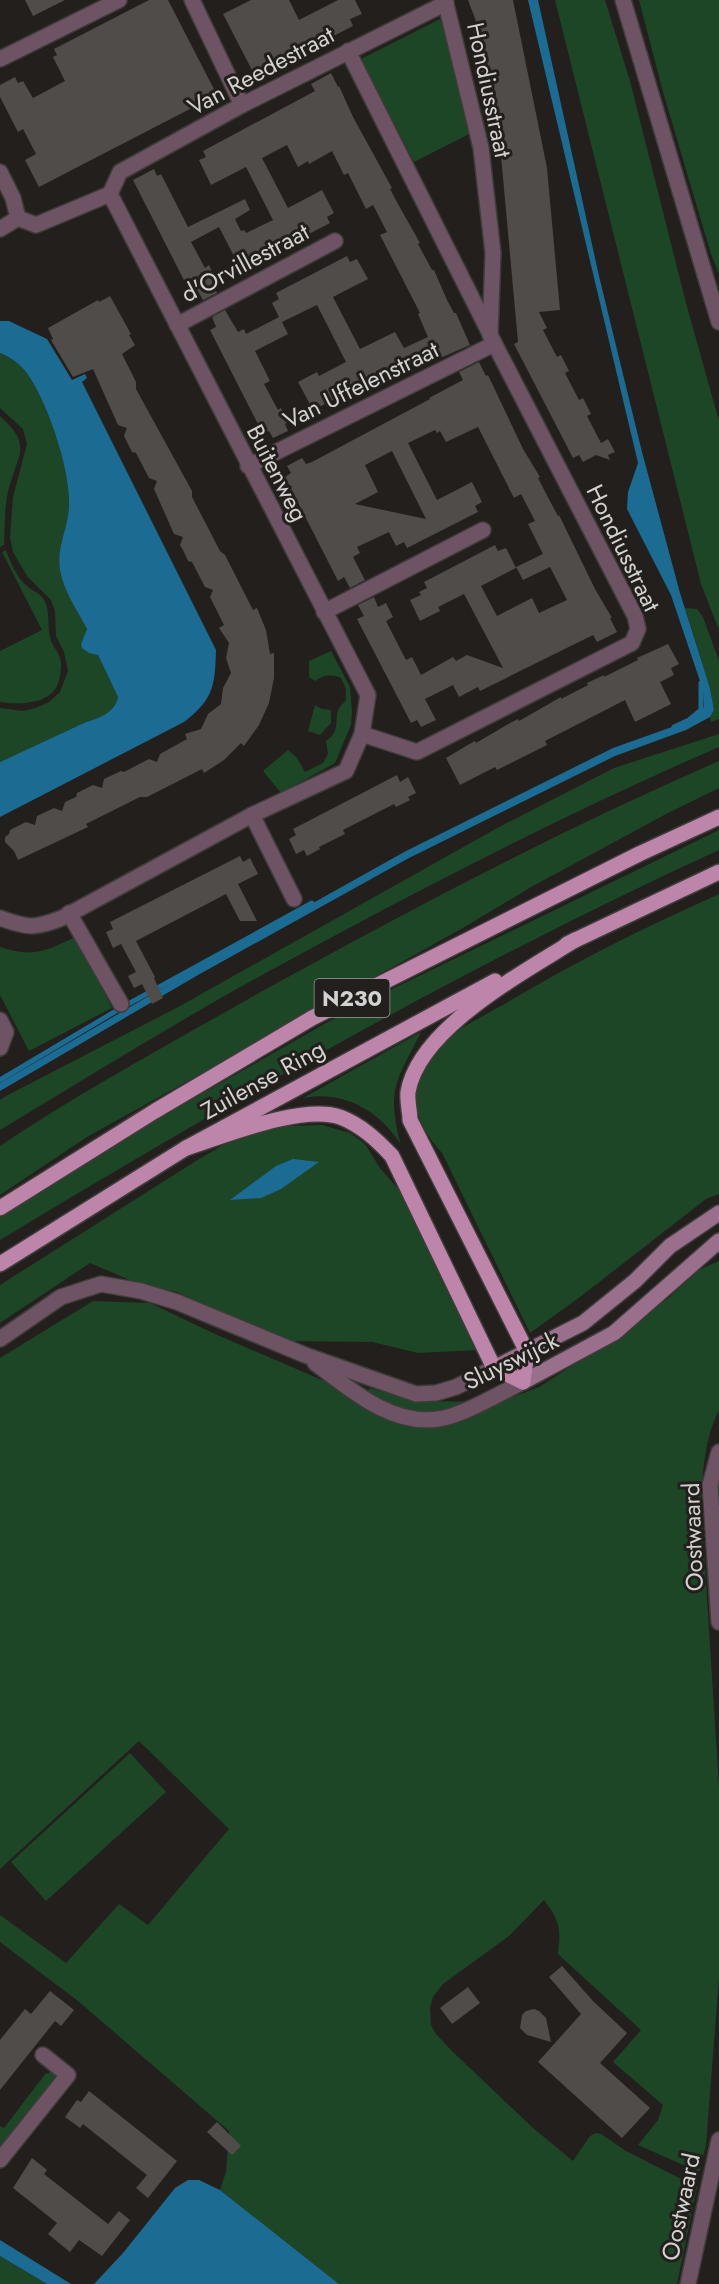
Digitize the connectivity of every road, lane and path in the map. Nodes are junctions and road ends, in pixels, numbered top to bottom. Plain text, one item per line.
1 (119, 0) edge
2 (192, 0) edge
3 (623, 0) edge
4 (446, 2) edge
5 (348, 51) junction
6 (0, 59) edge
7 (242, 105) junction
8 (0, 172) edge
9 (110, 194) junction
10 (18, 218) junction
11 (0, 229) edge
12 (335, 241) dead end
13 (719, 322) edge
14 (177, 325) junction
15 (492, 339) junction
16 (248, 466) junction
17 (483, 530) dead end
18 (324, 612) junction
19 (362, 734) junction
20 (252, 815) junction
21 (719, 817) edge
22 (719, 872) edge
23 (294, 899) dead end
24 (69, 913) junction
25 (0, 918) edge
26 (574, 940) junction
27 (121, 1004) dead end
28 (0, 1020) edge
29 (0, 1048) edge
30 (186, 1148) junction
31 (0, 1208) edge
32 (719, 1213) edge
33 (719, 1241) edge
34 (0, 1264) edge
35 (0, 1339) edge
36 (527, 1352) junction
37 (305, 1355) junction
38 (494, 1368) junction
39 (523, 1382) junction
40 (719, 1452) edge
41 (719, 1622) edge
42 (44, 2055) dead end
43 (719, 2140) edge
44 (0, 2160) edge
45 (688, 2284) edge

1 - 6 street
2 - 7 street
3 - 13 street
4 - 5 street, Van Reedestraat
4 - 15 street, Hondiusstraat
5 - 7 street, Van Reedestraat
5 - 15 street, Hondiusstraat
7 - 9 street, Van Reedestraat
8 - 10 street
9 - 10 street
9 - 14 street, Buitenweg
10 - 11 street
12 - 14 street, d'Orvillestraat
14 - 16 street, Buitenweg
15 - 16 street, Van Uffelenstraat
15 - 19 street, Hondiusstraat
16 - 18 street, Buitenweg
17 - 18 street
18 - 19 street, Buitenweg
19 - 20 street, Buitenweg
20 - 23 street
20 - 24 street, Buitenweg
21 - 31 main road, Zuilense Ring / N230
22 - 26 main road, Zuilense Ring / N230
24 - 25 street, Buitenweg
24 - 27 street
26 - 30 main road, Zuilense Ring / N230
26 - 36 main road, N230
28 - 29 street
30 - 34 main road, Zuilense Ring / N230
30 - 38 main road, N230
32 - 36 main road, Sluyswijck
33 - 39 main road, Sluyswijck
35 - 37 street, Sluyswijck
36 - 38 main road, Sluyswijck
36 - 39 main road
37 - 38 street, Sluyswijck
37 - 39 street, Sluyswijck
38 - 39 main road
40 - 41 street, Oostwaard
42 - 44 street
43 - 45 street, Oostwaard

